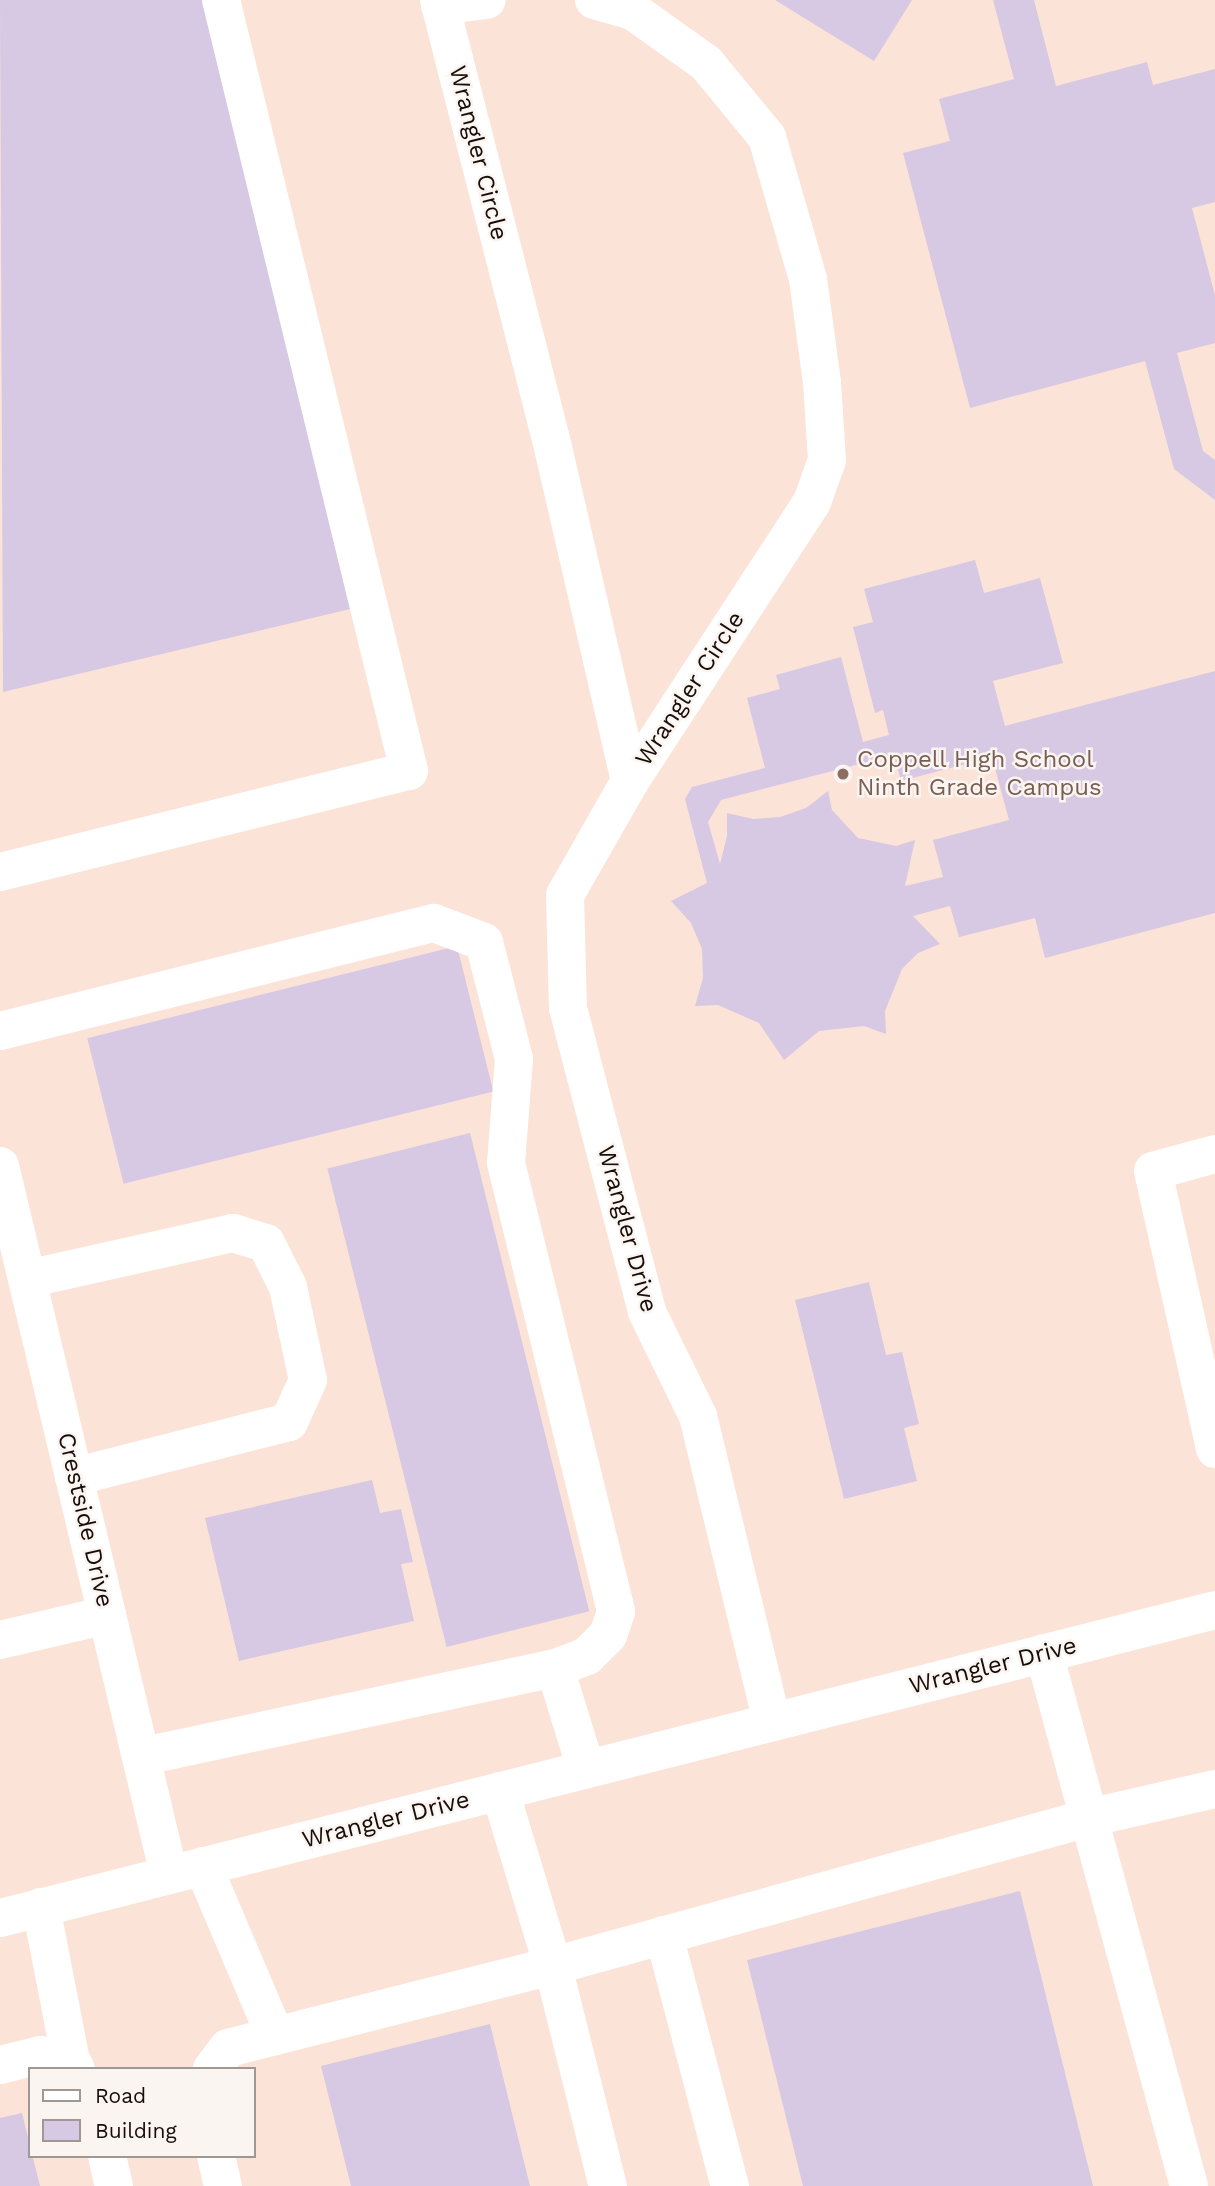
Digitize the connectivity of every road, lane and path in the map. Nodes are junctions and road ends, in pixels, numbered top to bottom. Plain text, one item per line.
1 (221, 0) edge
2 (487, 0) edge
3 (594, 0) edge
4 (439, 3) edge
5 (630, 781) junction
6 (0, 872) edge
7 (0, 1031) edge
8 (1215, 1154) edge
9 (0, 1166) edge
10 (27, 1279) junction
11 (1208, 1385) edge
12 (1215, 1450) edge
13 (74, 1478) junction
14 (1215, 1610) edge
15 (107, 1615) junction
16 (0, 1640) edge
17 (1044, 1653) junction
18 (555, 1668) junction
19 (772, 1722) junction
20 (141, 1757) junction
21 (586, 1769) junction
22 (1215, 1789) edge
23 (500, 1791) junction
24 (1088, 1818) junction
25 (186, 1870) junction
26 (41, 1907) junction
27 (0, 1917) edge
28 (664, 1935) junction
29 (553, 1966) junction
30 (275, 2036) junction
31 (0, 2065) edge
32 (73, 2065) edge
33 (214, 2067) edge
34 (107, 2158) edge
35 (216, 2158) edge
36 (114, 2186) edge
37 (223, 2186) edge
38 (608, 2186) edge
39 (730, 2186) edge
40 (1189, 2186) edge

1 - 6 street
2 - 4 street, Wrangler Circle
3 - 5 street, Wrangler Circle
4 - 5 street, Wrangler Circle
5 - 19 street, Wrangler Drive
7 - 18 street
8 - 11 street
9 - 10 street, Crestside Drive
10 - 13 street, Crestside Drive
10 - 13 street
11 - 12 street
13 - 15 street, Crestside Drive
14 - 17 street, Wrangler Drive
15 - 16 street
15 - 20 street, Crestside Drive
17 - 19 street, Wrangler Drive
17 - 24 street
18 - 20 street
18 - 21 street
19 - 21 street, Wrangler Drive
20 - 25 street, Crestside Drive
21 - 23 street, Wrangler Drive
22 - 24 street
23 - 25 street, Wrangler Drive
23 - 29 street
24 - 28 street
24 - 40 street
25 - 26 street, Wrangler Drive
25 - 30 street, Crestside Drive
26 - 27 street, Wrangler Drive
26 - 32 street
28 - 29 street
28 - 39 street
29 - 30 street
29 - 38 street
30 - 33 street
31 - 32 street
34 - 36 street
35 - 37 street

